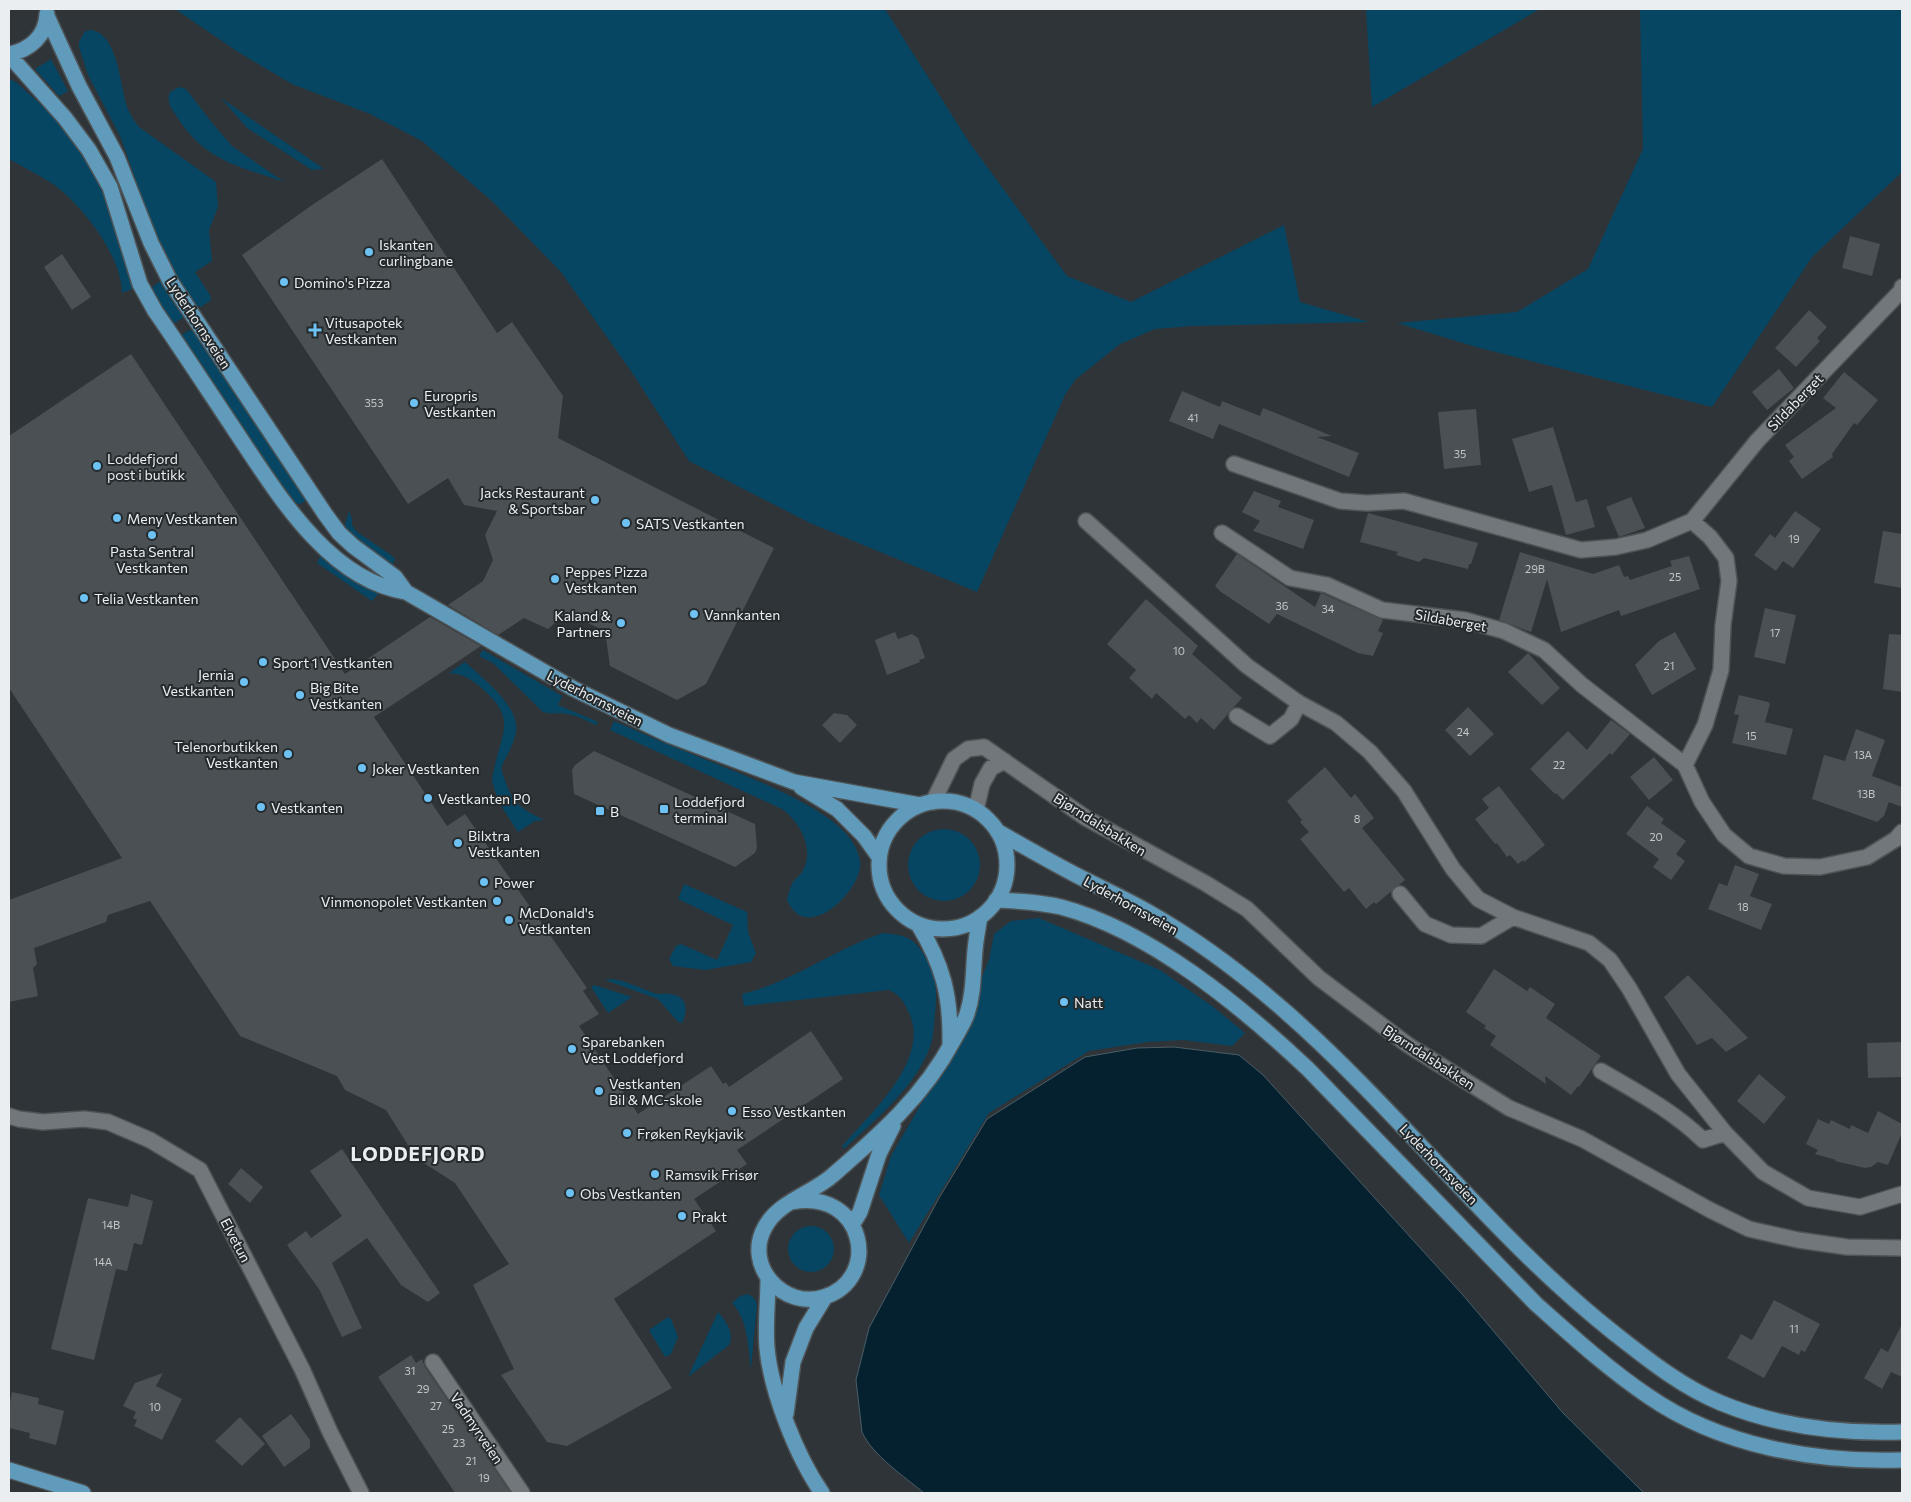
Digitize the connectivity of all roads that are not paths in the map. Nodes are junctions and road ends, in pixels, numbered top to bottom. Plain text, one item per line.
1 (48, 13) edge
2 (9, 54) edge
3 (1902, 287) edge
4 (1234, 464) dead end
5 (1086, 521) dead end
6 (1692, 521) junction
7 (1222, 533) dead end
8 (406, 592) junction
9 (1299, 703) junction
10 (1237, 716) dead end
11 (1005, 761) junction
12 (1685, 765) junction
13 (794, 782) junction
14 (927, 803) junction
15 (976, 810) junction
16 (997, 831) junction
17 (1902, 832) edge
18 (879, 857) junction
19 (1400, 894) dead end
20 (996, 900) junction
21 (980, 916) junction
22 (1513, 917) junction
23 (918, 924) junction
24 (950, 1048) junction
25 (1601, 1071) dead end
26 (9, 1116) edge
27 (896, 1120) junction
28 (1724, 1133) junction
29 (1902, 1194) edge
30 (792, 1202) junction
31 (852, 1225) junction
32 (1902, 1248) edge
33 (768, 1279) junction
34 (825, 1297) junction
35 (433, 1362) dead end
36 (785, 1418) junction
37 (1902, 1432) edge
38 (1902, 1460) edge
39 (9, 1470) edge
40 (83, 1493) edge
41 (361, 1493) edge
42 (522, 1493) edge
43 (822, 1493) edge

1 - 2 main road
1 - 8 main road, Lyderhornsveien
2 - 8 main road, Lyderhornsveien
3 - 6 street, Sildaberget
4 - 6 street, Sildaberget
5 - 9 street
6 - 12 street
7 - 12 street, Sildaberget
8 - 13 main road, Lyderhornsveien
9 - 10 street
9 - 22 street
11 - 14 street, Bjørndalsbakken
11 - 15 street
11 - 32 street, Bjørndalsbakken
12 - 17 street, Sildaberget
13 - 14 main road, Lyderhornsveien
13 - 18 main road, Lyderhornsveien
14 - 15 main road
14 - 18 main road
15 - 16 main road
16 - 20 main road
16 - 37 main road, Lyderhornsveien
18 - 23 main road
19 - 22 street
20 - 21 main road
20 - 38 main road, Lyderhornsveien
21 - 23 main road
21 - 24 main road
22 - 28 street
23 - 24 main road
24 - 27 main road
25 - 28 street
26 - 41 street, Elvetun
27 - 30 main road
27 - 31 main road
28 - 29 street
30 - 31 main road
30 - 33 main road
31 - 34 main road
33 - 34 main road
33 - 36 main road
34 - 36 main road
35 - 42 street, Vadmyrveien
36 - 43 main road
39 - 40 main road

